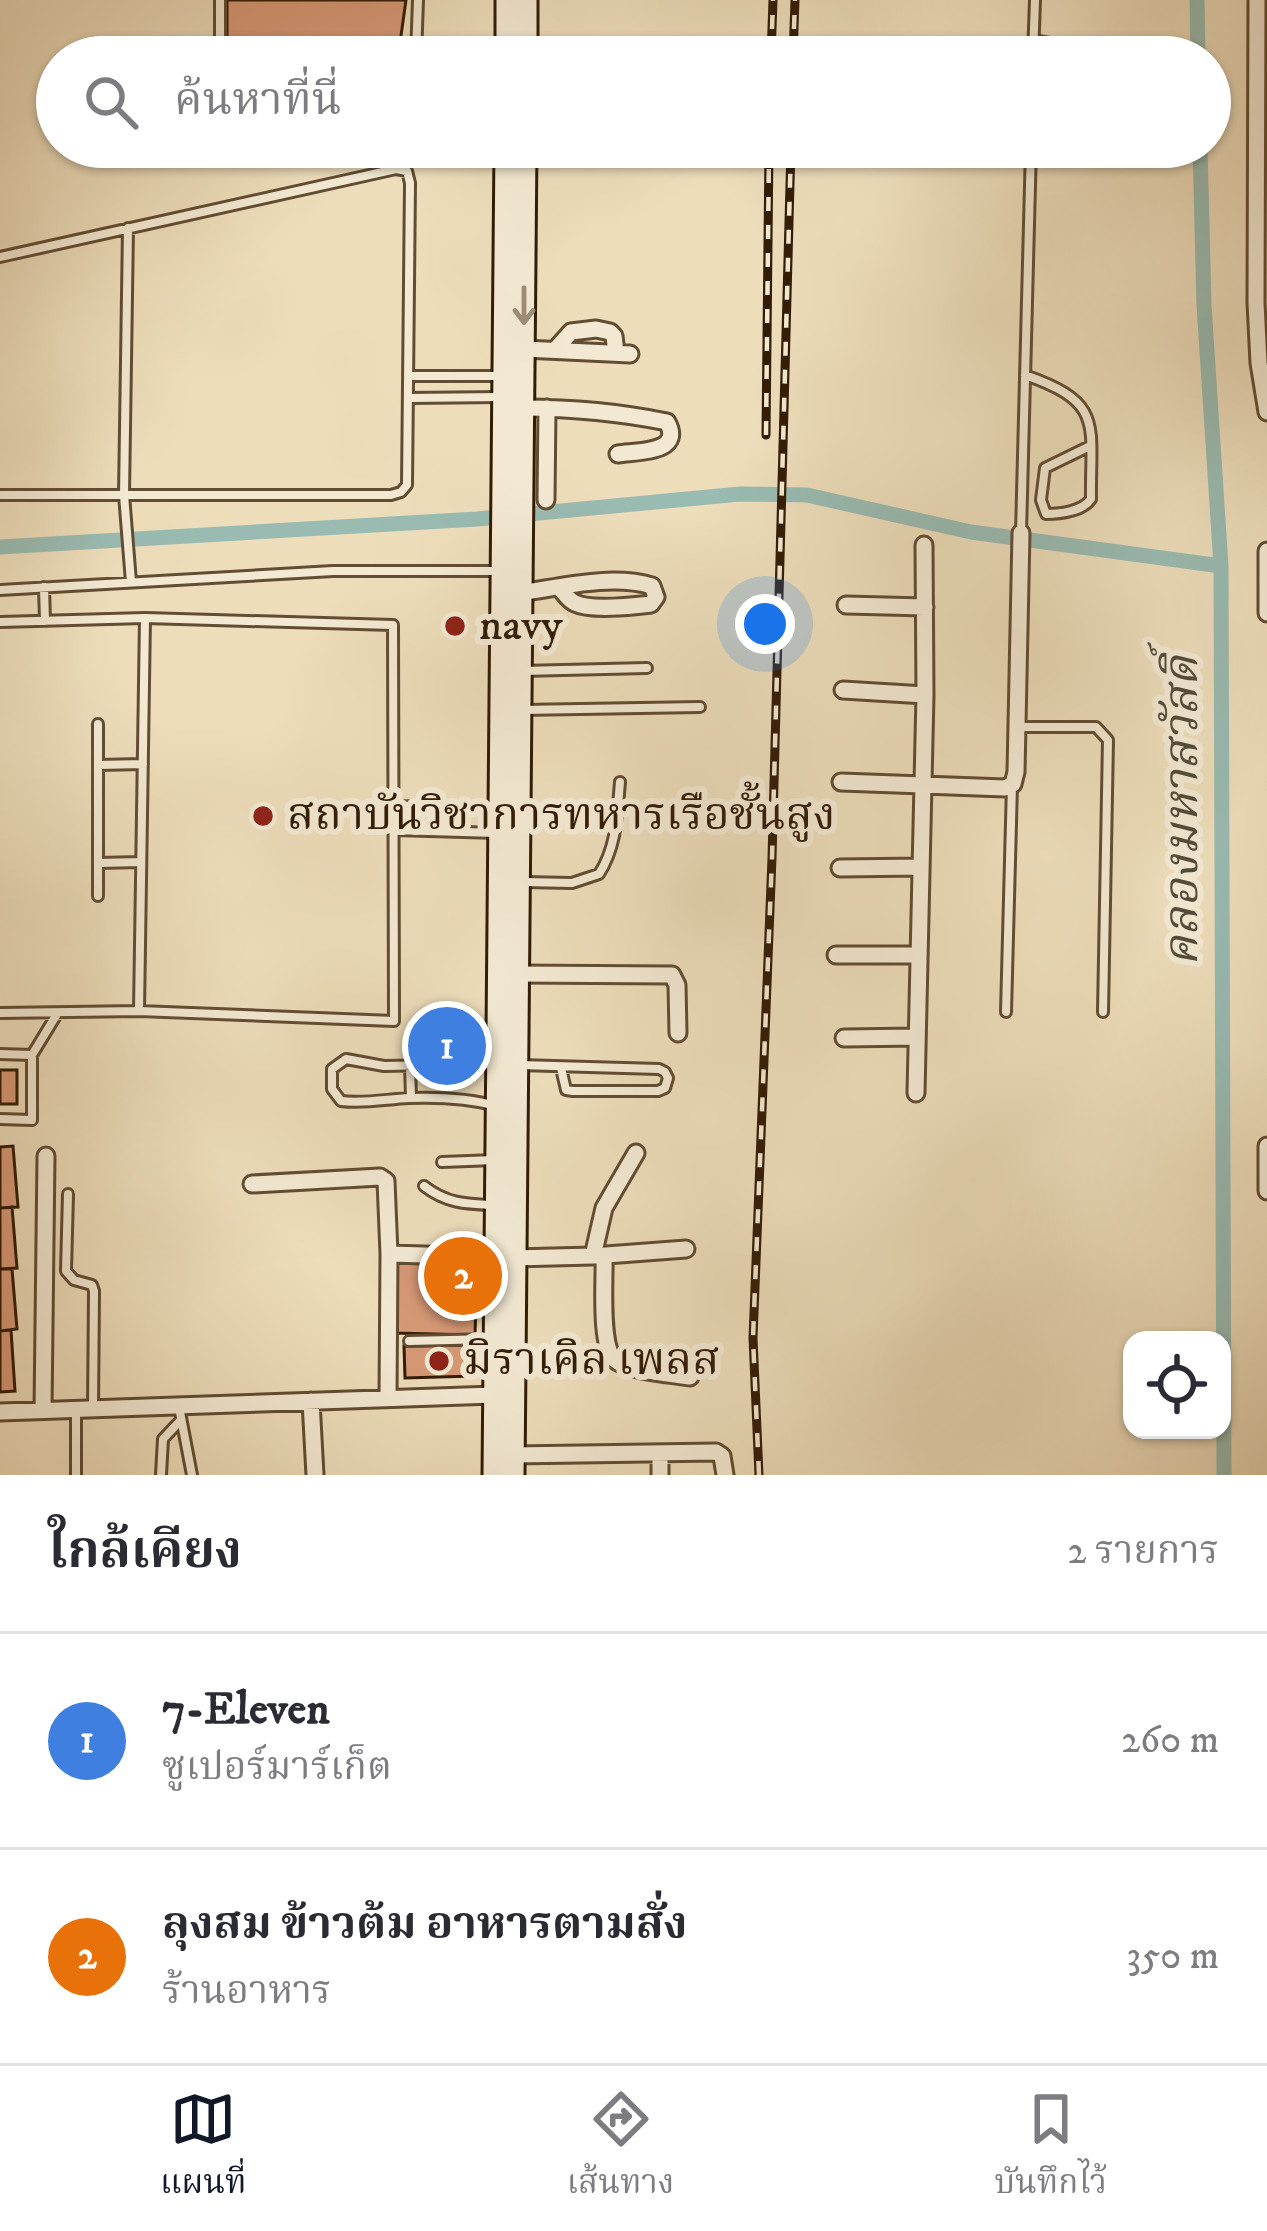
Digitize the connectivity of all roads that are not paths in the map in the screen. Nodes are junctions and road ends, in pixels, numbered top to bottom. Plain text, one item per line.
1 (220, 0) edge
2 (418, 0) edge
3 (507, 0) edge
4 (526, 0) edge
5 (1035, 0) edge
6 (1257, 0) edge
7 (220, 36) edge
8 (417, 36) edge
9 (515, 36) edge
10 (521, 36) edge
11 (1034, 36) edge
12 (507, 168) edge
13 (525, 168) edge
14 (1030, 168) edge
15 (128, 228) junction
16 (0, 256) edge
17 (524, 349) junction
18 (623, 354) dead end
19 (1024, 375) junction
20 (408, 376) junction
21 (521, 393) junction
22 (407, 398) junction
23 (1267, 412) edge
24 (1090, 446) junction
25 (618, 454) dead end
26 (0, 495) edge
27 (124, 500) junction
28 (546, 500) dead end
29 (1021, 533) joint
30 (510, 537) junction
31 (925, 544) dead end
32 (1267, 551) edge
33 (501, 571) junction
34 (130, 578) junction
35 (44, 587) junction
36 (560, 587) junction
37 (0, 590) edge
38 (520, 592) junction
39 (846, 605) dead end
40 (925, 607) junction
41 (1267, 613) edge
42 (145, 618) junction
43 (45, 621) junction
44 (0, 622) edge
45 (647, 668) dead end
46 (520, 671) junction
47 (843, 690) dead end
48 (925, 695) junction
49 (700, 707) dead end
50 (519, 710) junction
51 (98, 724) dead end
52 (1016, 727) junction
53 (143, 764) junction
54 (98, 765) junction
55 (620, 782) dead end
56 (841, 782) dead end
57 (923, 784) junction
58 (1012, 784) junction
59 (394, 806) junction
60 (500, 808) junction
61 (394, 830) junction
62 (500, 833) junction
63 (141, 862) junction
64 (98, 863) junction
65 (840, 868) dead end
66 (920, 868) junction
67 (517, 881) junction
68 (98, 896) dead end
69 (836, 955) dead end
70 (919, 955) junction
71 (516, 974) junction
72 (139, 1011) junction
73 (58, 1012) junction
74 (1006, 1012) dead end
75 (1102, 1012) dead end
76 (0, 1013) edge
77 (678, 1034) dead end
78 (917, 1037) junction
79 (844, 1038) dead end
80 (0, 1054) edge
81 (32, 1054) junction
82 (410, 1064) junction
83 (506, 1064) junction
84 (561, 1068) junction
85 (916, 1093) dead end
86 (411, 1098) junction
87 (498, 1106) junction
88 (0, 1120) edge
89 (1267, 1146) edge
90 (636, 1153) dead end
91 (46, 1156) dead end
92 (497, 1160) junction
93 (442, 1162) dead end
94 (252, 1184) dead end
95 (424, 1186) dead end
96 (1267, 1191) edge
97 (68, 1194) dead end
98 (496, 1204) junction
99 (686, 1250) dead end
100 (389, 1254) junction
101 (599, 1256) junction
102 (504, 1257) junction
103 (495, 1339) junction
104 (409, 1341) dead end
105 (690, 1377) dead end
106 (494, 1395) junction
107 (388, 1399) junction
108 (310, 1401) junction
109 (84, 1409) junction
110 (43, 1411) junction
111 (0, 1412) edge
112 (180, 1413) junction
113 (660, 1453) junction
114 (503, 1465) edge
115 (76, 1475) edge
116 (161, 1475) edge
117 (192, 1475) edge
118 (315, 1475) edge
119 (661, 1475) edge
120 (725, 1475) edge

1 - 7 lane
2 - 8 lane
3 - 9 main road
4 - 10 main road
5 - 11 lane
6 - 23 street
12 - 21 main road
13 -> 17 main road
14 - 19 lane
15 - 16 lane
15 - 20 lane
15 - 27 lane
17 - 18 street
17 - 21 main road
19 - 24 lane
19 - 29 lane
20 - 21 lane
20 - 22 lane
21 - 22 lane
21 - 25 street
21 - 28 street
21 - 30 main road
22 - 27 lane
24 - 24 lane
26 - 27 lane
27 - 34 lane
29 - 52 street
30 - 33 main road
30 - 38 main road
31 - 40 street
32 - 41 street
33 - 34 lane
33 - 60 main road
34 - 35 lane
35 - 37 lane
35 - 43 lane
36 - 36 street
36 - 38 street
38 - 46 main road
39 - 40 street
40 - 48 street
42 - 43 lane
42 - 53 lane
42 - 59 lane
43 - 44 lane
45 - 46 lane
46 - 50 main road
47 - 48 street
48 - 57 street
49 - 50 lane
50 - 67 main road
51 - 54 lane
52 - 58 street
52 - 75 lane
53 - 54 lane
53 - 63 lane
54 - 64 lane
55 - 67 lane
56 - 57 street
57 - 58 street
57 - 66 street
58 - 74 lane
59 - 60 lane
59 - 61 lane
60 - 62 main road
61 - 62 lane
61 - 72 lane
62 - 83 main road
63 - 64 lane
63 - 72 lane
64 - 68 lane
65 - 66 street
66 - 70 street
67 - 71 main road
69 - 70 street
70 - 78 street
71 - 77 street
71 - 83 main road
72 - 73 lane
73 - 76 lane
73 - 81 lane
78 - 79 street
78 - 85 street
80 - 81 lane
81 - 88 lane
82 - 83 lane
82 - 86 lane
82 - 86 lane
83 - 84 lane
83 - 87 main road
83 - 102 main road
84 - 84 lane
86 - 87 lane
87 - 92 main road
89 - 96 street
90 - 101 street
91 - 110 street
92 - 93 lane
92 - 98 main road
94 - 100 street
95 - 98 lane
97 - 109 lane
98 - 102 main road
99 - 101 street
100 - 102 street
100 - 107 street
101 - 102 street
101 - 105 street
102 - 103 main road
102 - 114 main road
103 - 104 lane
103 - 106 main road
106 - 107 street
106 - 114 main road
107 - 108 street
108 - 112 street
108 - 118 street
109 - 110 street
109 - 112 street
109 - 115 lane
110 - 111 street
112 - 116 lane
112 - 117 lane
113 - 114 street
113 - 119 street
113 - 120 street

